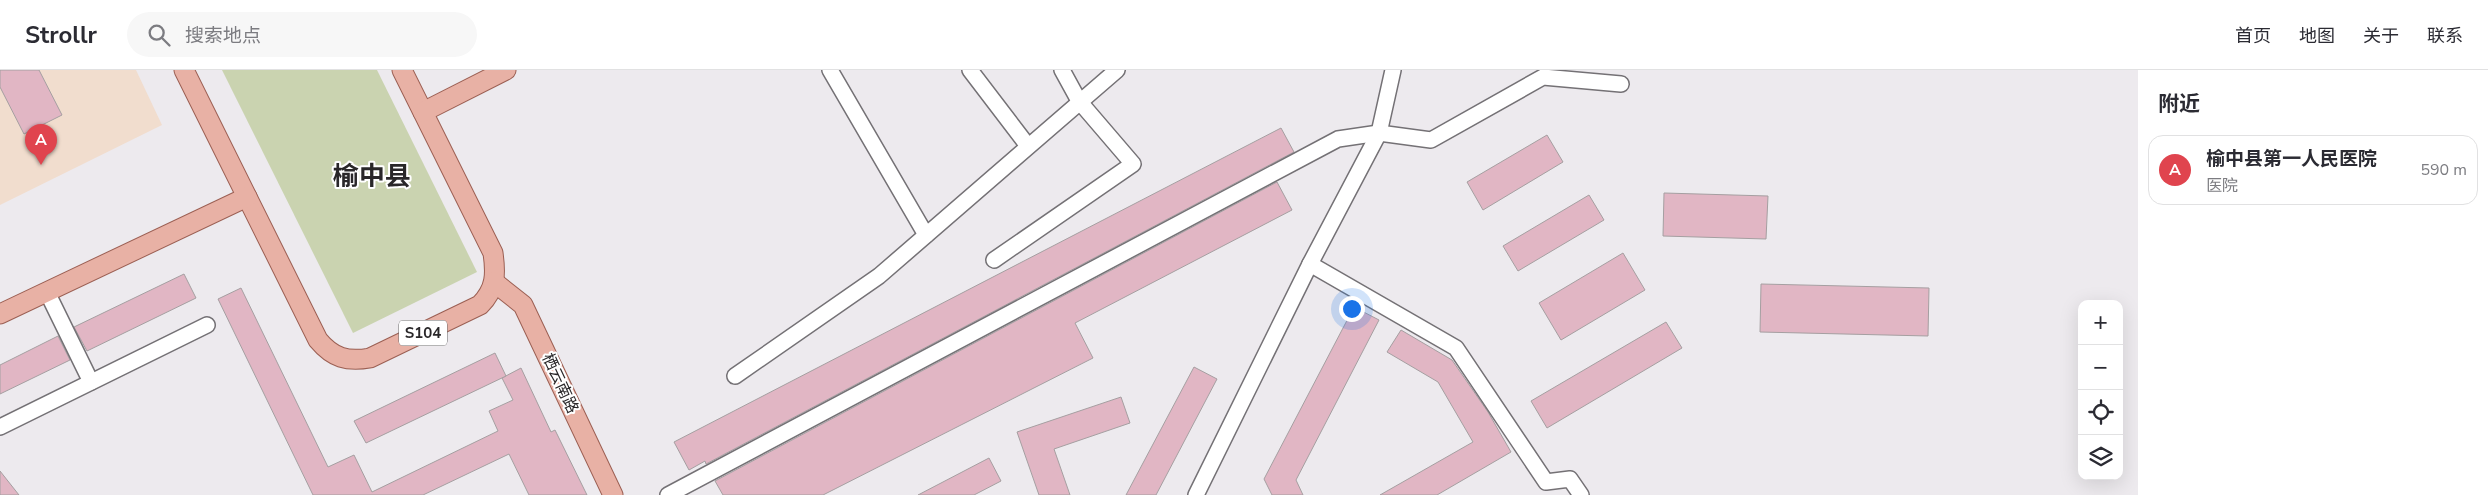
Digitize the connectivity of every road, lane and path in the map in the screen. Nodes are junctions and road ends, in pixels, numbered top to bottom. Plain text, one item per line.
1 (184, 70) edge
2 (402, 70) edge
3 (506, 70) edge
4 (830, 70) edge
5 (970, 70) edge
6 (1062, 70) edge
7 (1394, 70) edge
8 (1110, 73) edge
9 (1621, 84) dead end
10 (1079, 101) junction
11 (423, 112) junction
12 (1379, 133) junction
13 (1028, 146) junction
14 (247, 198) junction
15 (926, 235) junction
16 (994, 260) dead end
17 (1310, 264) junction
18 (494, 282) junction
19 (47, 292) junction
20 (0, 314) edge
21 (207, 325) dead end
22 (735, 376) dead end
23 (91, 382) junction
24 (0, 427) edge
25 (613, 495) edge
26 (668, 495) edge
27 (1196, 495) edge
28 (1581, 495) edge

1 - 14 main road, S104
2 - 11 main road
3 - 11 main road
4 - 15 street
5 - 13 street
6 - 10 street
7 - 12 street
8 - 10 street
9 - 12 street
10 - 13 street
10 - 16 street
11 - 18 main road
12 - 17 street
12 - 26 street
13 - 15 street
14 - 18 main road, S104
14 - 19 main road
15 - 22 street
17 - 27 street
17 - 28 street
18 - 25 main road, 栖云南路
19 - 20 main road
19 - 23 street
21 - 23 street
23 - 24 street

